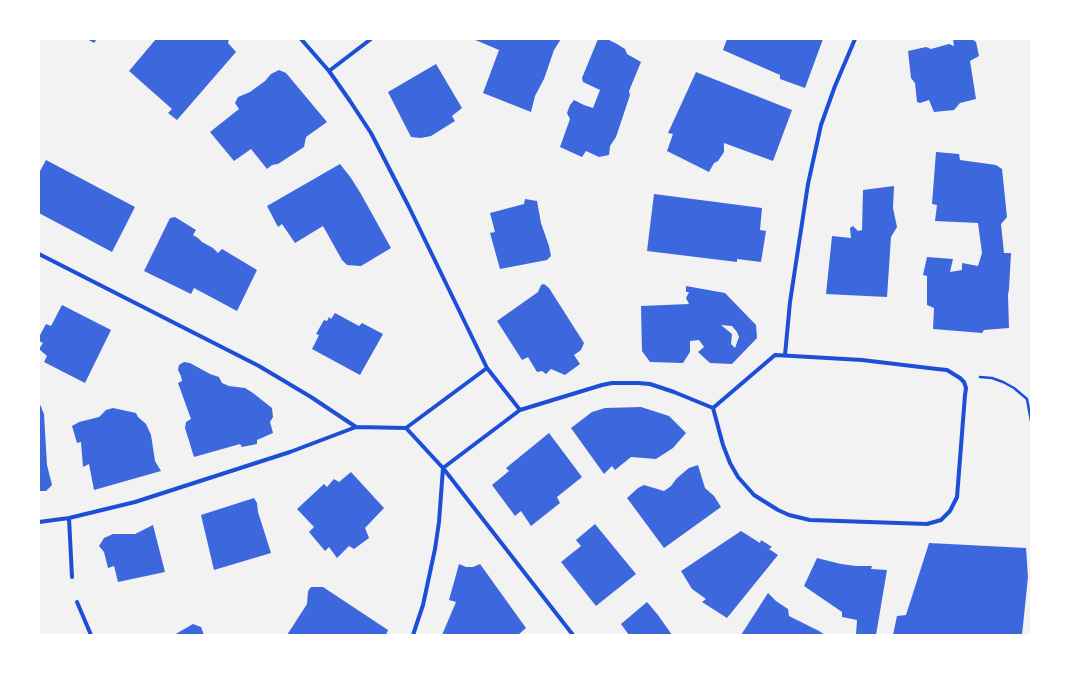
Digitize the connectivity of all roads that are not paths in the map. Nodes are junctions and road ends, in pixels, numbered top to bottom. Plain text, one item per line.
1 (301, 39) edge
2 (371, 39) edge
3 (854, 39) edge
4 (329, 71) junction
5 (39, 254) edge
6 (785, 355) junction
7 (487, 368) junction
8 (713, 408) junction
9 (520, 410) junction
10 (356, 427) junction
11 (406, 428) junction
12 (443, 468) junction
13 (69, 518) junction
14 (39, 522) edge
15 (72, 577) dead end
16 (77, 602) dead end
17 (91, 635) edge
18 (413, 635) edge
19 (573, 635) edge

1 - 4 street
2 - 4 street
3 - 6 street
4 - 7 street
5 - 10 street
6 - 8 street
6 - 8 street
7 - 9 street
7 - 11 street
8 - 9 street
9 - 12 street
10 - 11 street
10 - 13 street
11 - 12 street
12 - 18 street
12 - 19 street
13 - 14 street
13 - 15 street
16 - 17 street

